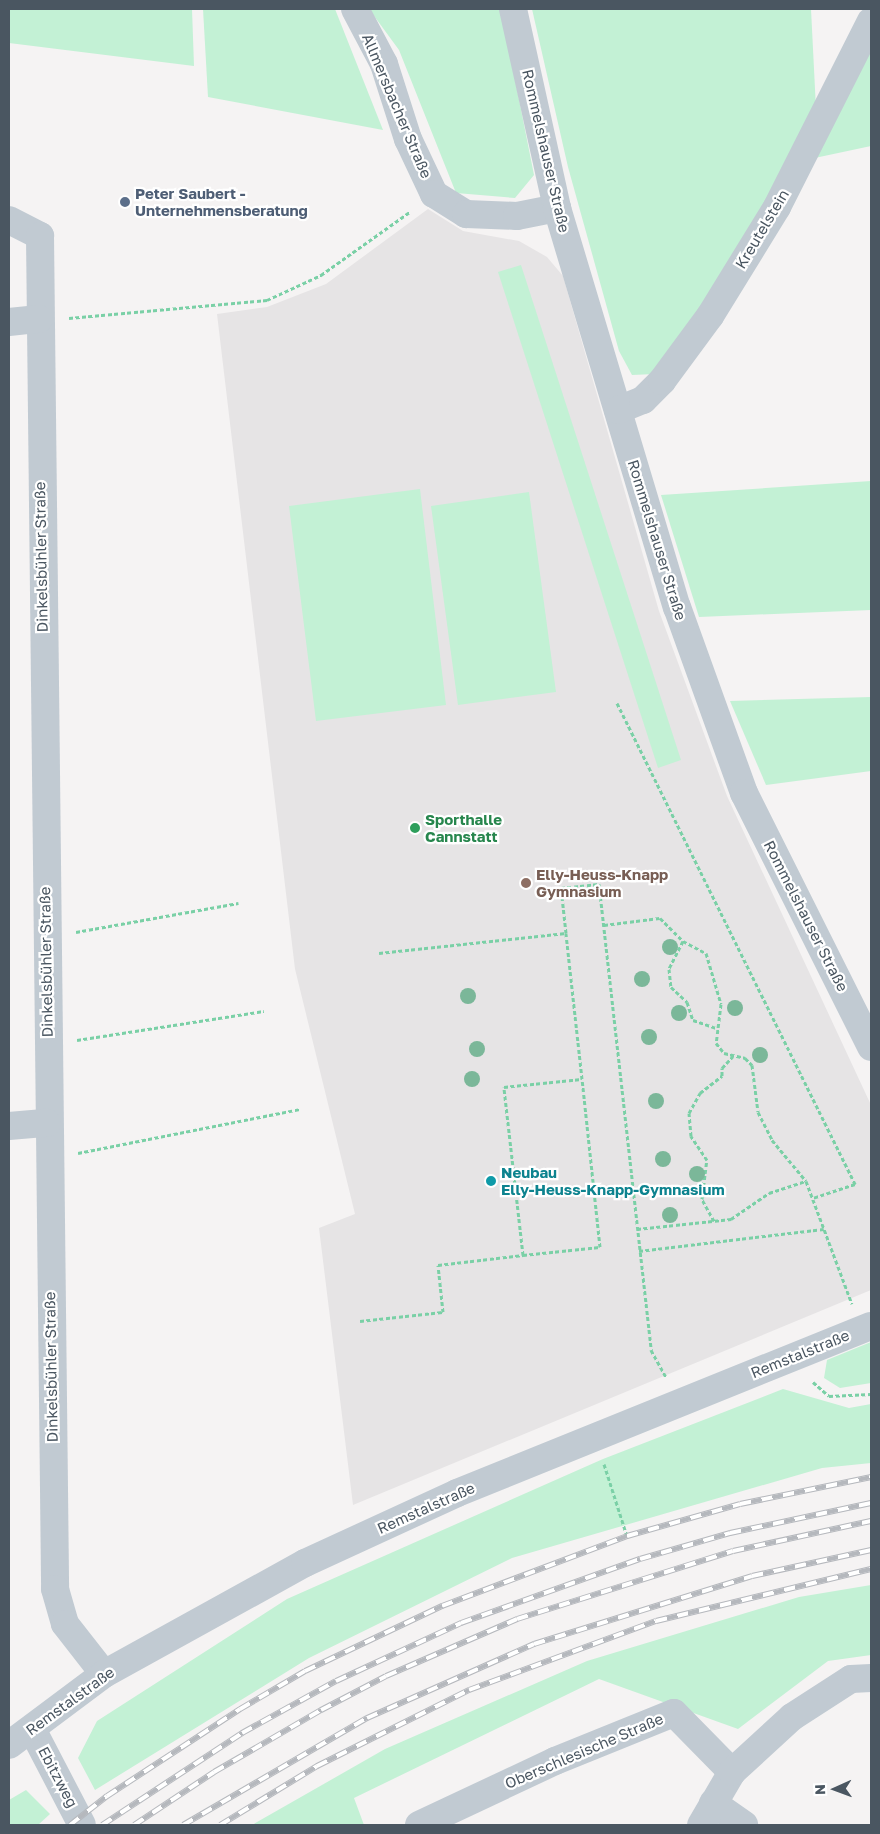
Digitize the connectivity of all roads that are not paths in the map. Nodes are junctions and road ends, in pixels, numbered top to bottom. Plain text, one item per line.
1 (355, 9) edge
2 (514, 9) edge
3 (871, 20) edge
4 (557, 208) junction
5 (9, 220) edge
6 (39, 319) junction
7 (9, 322) edge
8 (618, 410) junction
9 (871, 1047) edge
10 (48, 1123) junction
11 (9, 1126) edge
12 (867, 1328) edge
13 (104, 1674) junction
14 (861, 1678) edge
15 (32, 1729) junction
16 (9, 1745) edge
17 (732, 1772) junction
18 (77, 1814) edge
19 (707, 1814) edge
20 (418, 1825) edge
21 (744, 1825) edge

1 - 4 street, Allmersbacher Straße
2 - 4 street, Rommelshauser Straße
3 - 8 street, Kreutelstein
4 - 8 street, Rommelshauser Straße
5 - 6 street, Dinkelsbühler Straße
6 - 7 street
6 - 10 street, Dinkelsbühler Straße
8 - 9 street, Rommelshauser Straße
10 - 11 street
10 - 13 street, Dinkelsbühler Straße
12 - 13 street, Remstalstraße
13 - 15 street, Remstalstraße
14 - 17 street
15 - 16 street, Remstalstraße
15 - 18 street, Ebitzweg
17 - 19 street
17 - 20 street, Oberschlesische Straße
19 - 21 street

